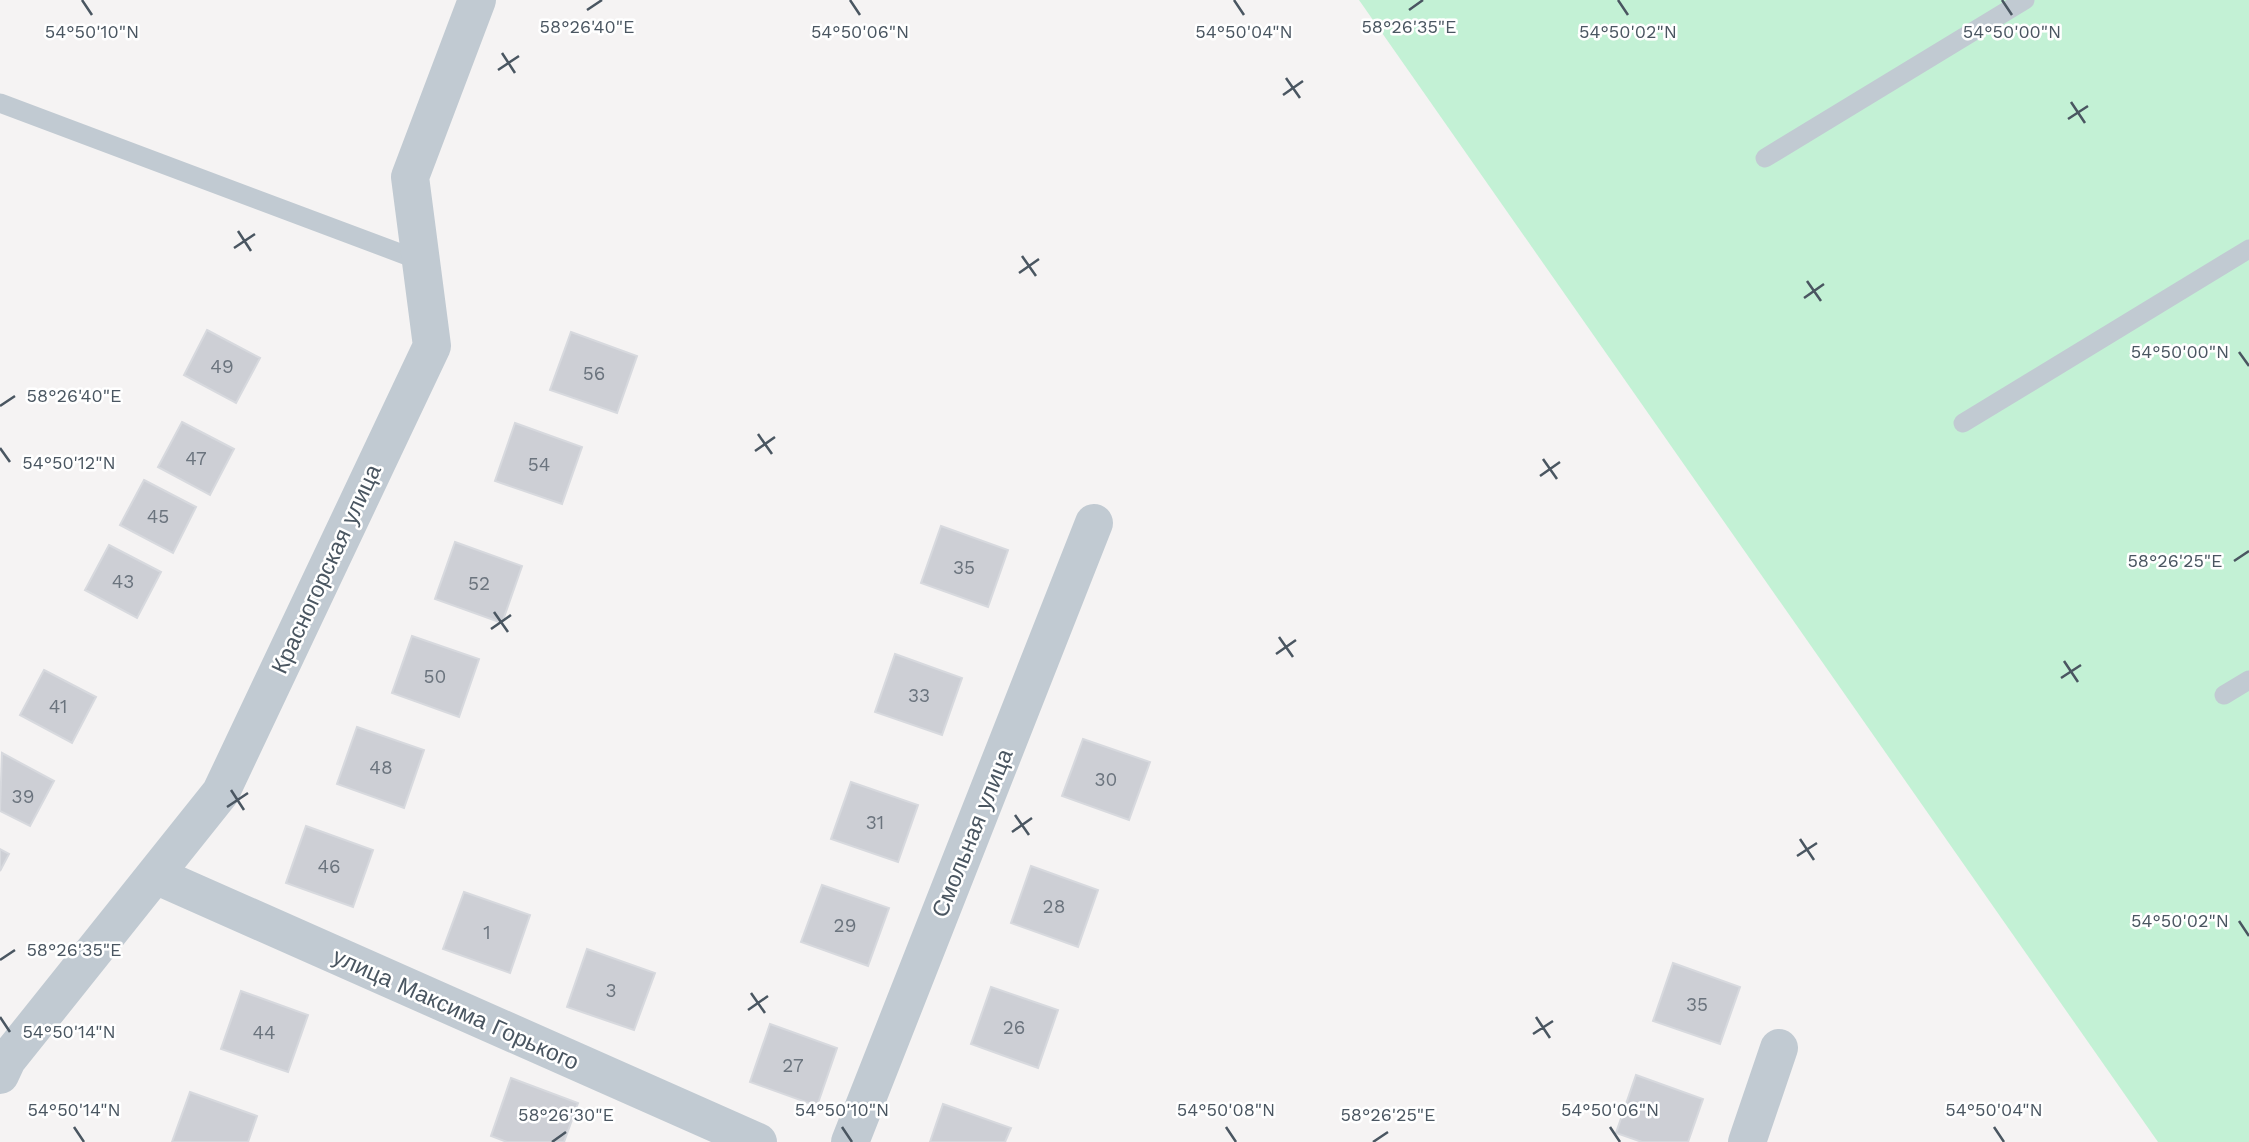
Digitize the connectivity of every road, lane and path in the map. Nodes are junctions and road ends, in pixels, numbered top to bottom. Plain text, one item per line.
1 (477, 0) edge
2 (2025, 0) edge
3 (0, 103) edge
4 (1765, 158) dead end
5 (2249, 249) edge
6 (421, 261) junction
7 (1963, 424) dead end
8 (1094, 523) dead end
9 (2249, 680) edge
10 (2224, 695) dead end
11 (155, 875) junction
12 (1779, 1048) dead end
13 (2, 1064) edge
14 (758, 1142) edge
15 (850, 1142) edge
16 (1747, 1142) edge

1 - 6 street, Красногорская улица
2 - 4 lane
3 - 6 lane
5 - 7 lane
6 - 11 street, Красногорская улица
8 - 15 street, Смольная улица
9 - 10 lane
11 - 13 street, Красногорская улица
11 - 14 street, улица Максима Горького
12 - 16 street

